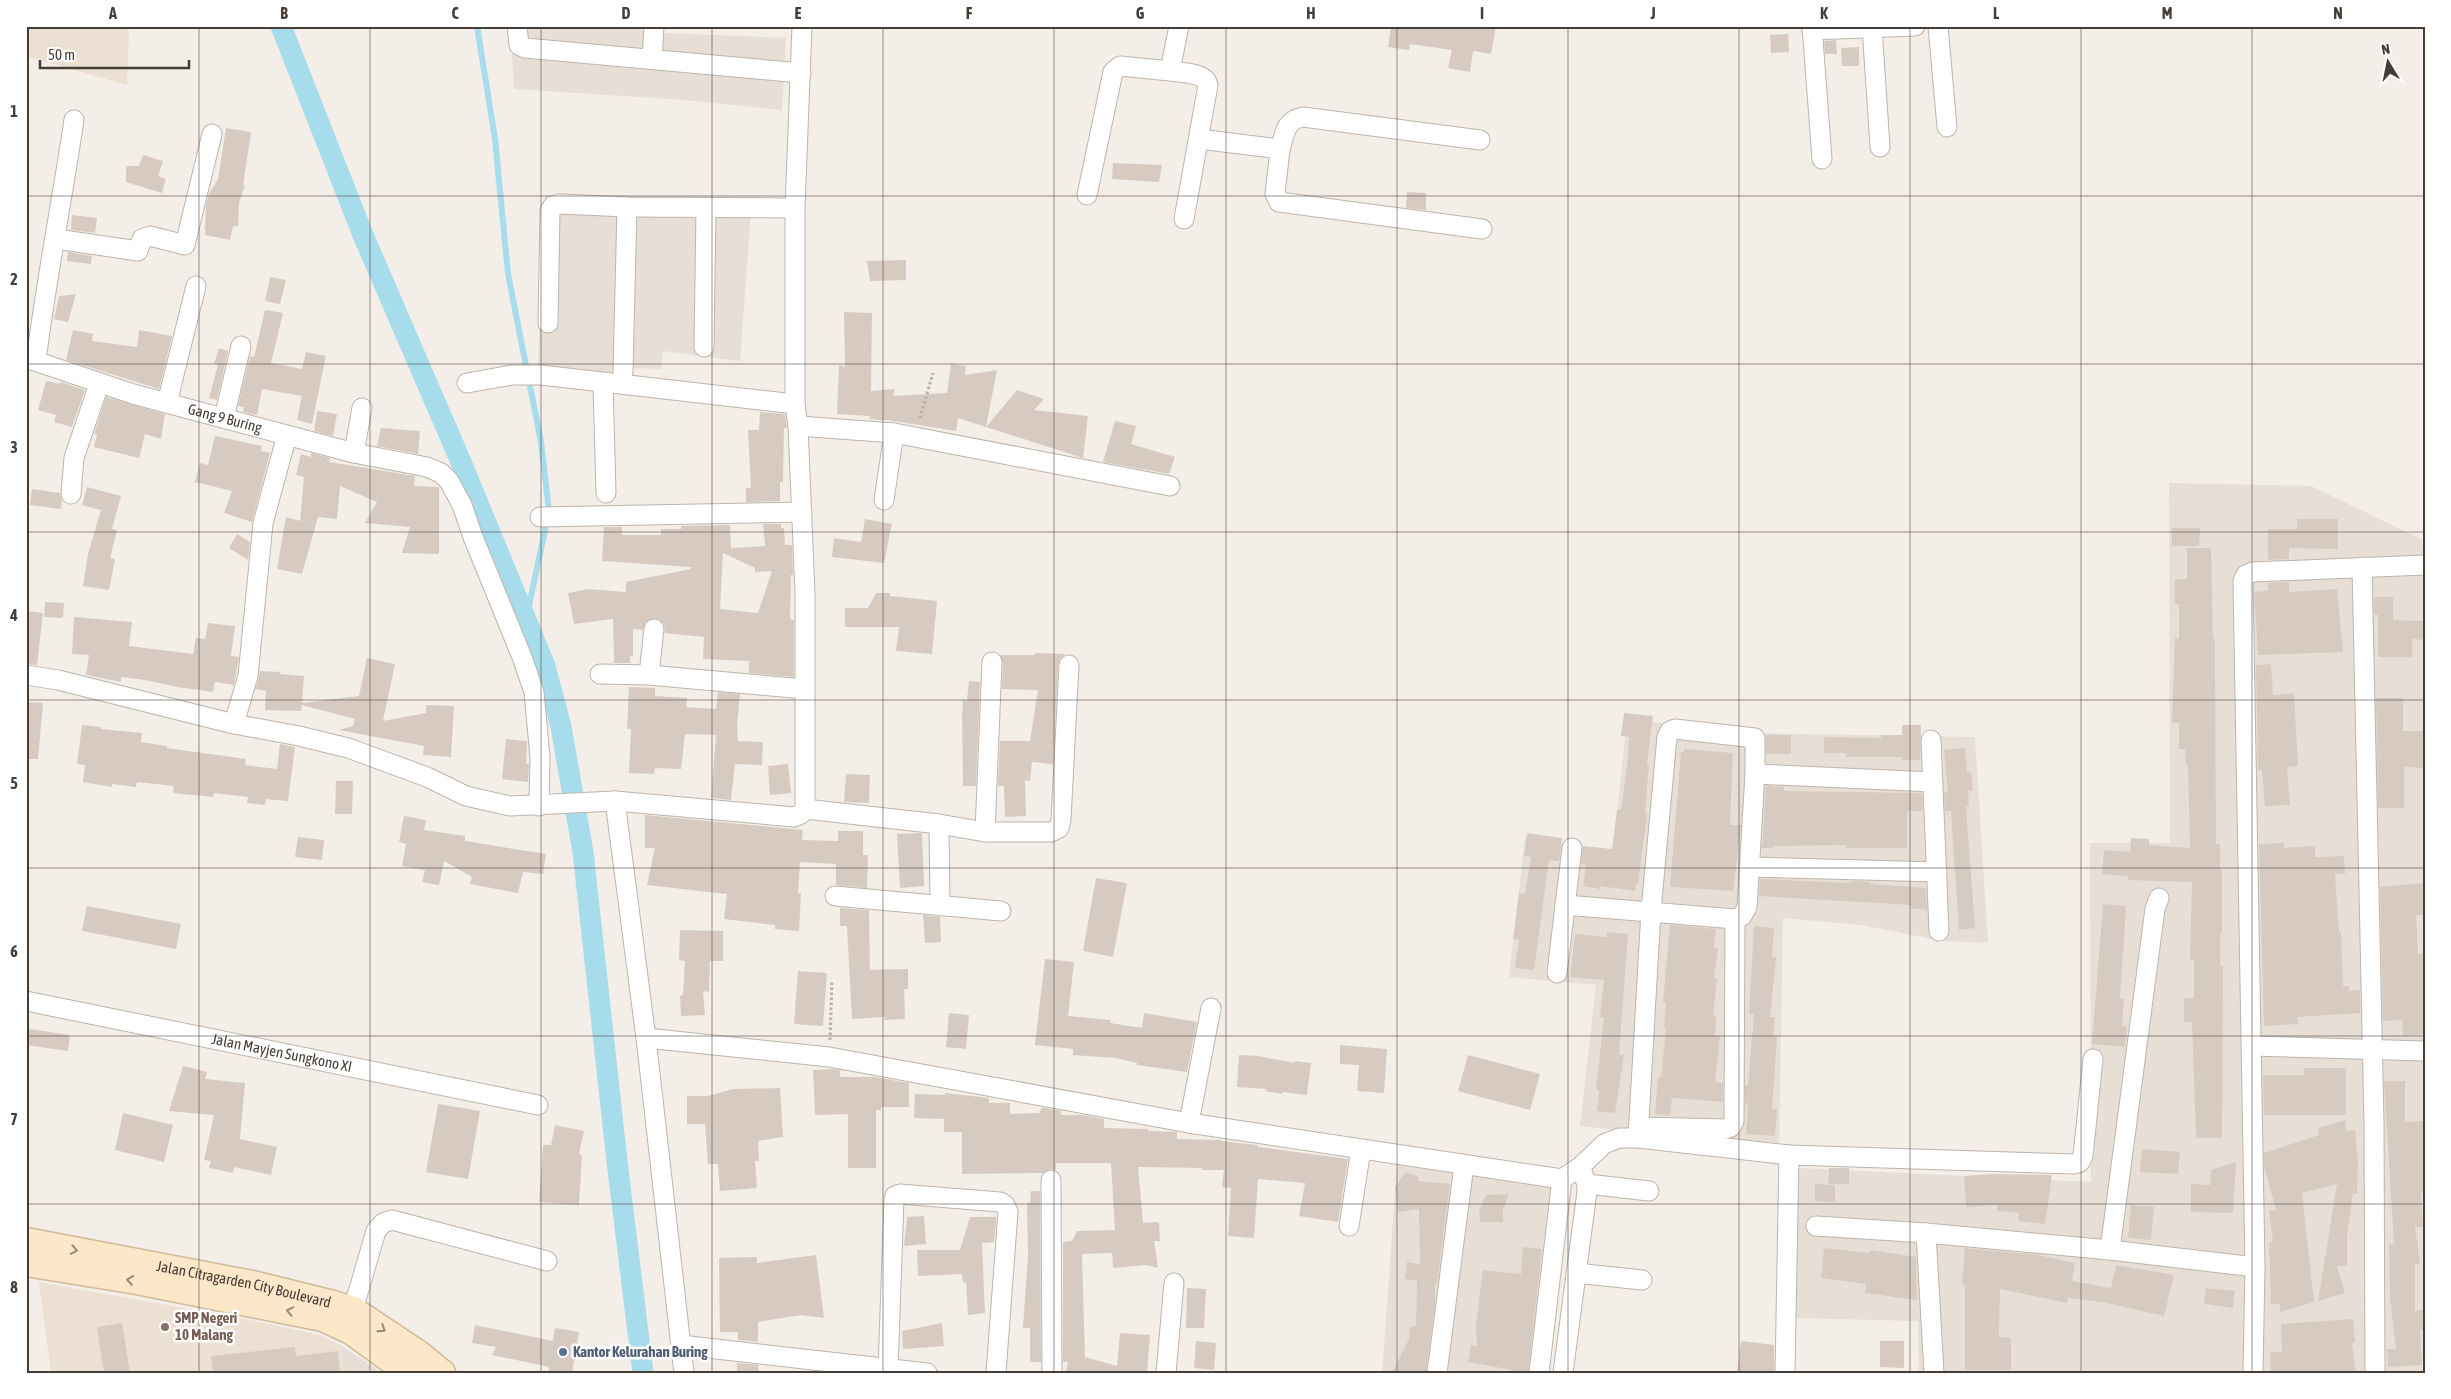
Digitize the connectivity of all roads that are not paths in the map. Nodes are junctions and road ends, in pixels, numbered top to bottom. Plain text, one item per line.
1 (517, 26) edge
2 (654, 26) edge
3 (802, 26) edge
4 (1179, 26) edge
5 (1915, 26) edge
6 (1938, 26) edge
7 (1872, 27) edge
8 (1812, 28) edge
9 (652, 59) junction
10 (1170, 71) junction
11 (801, 73) junction
12 (74, 120) dead end
13 (1946, 127) dead end
14 (212, 134) dead end
15 (1199, 139) junction
16 (1480, 140) dead end
17 (1880, 147) dead end
18 (1280, 149) junction
19 (1822, 159) dead end
20 (1087, 194) dead end
21 (627, 207) junction
22 (706, 208) junction
23 (795, 208) junction
24 (1184, 220) dead end
25 (1482, 229) dead end
26 (56, 239) junction
27 (196, 286) dead end
28 (548, 323) dead end
29 (241, 346) dead end
30 (704, 347) dead end
31 (31, 360) edge
32 (623, 372) dead end
33 (467, 383) dead end
34 (603, 383) junction
35 (99, 384) junction
36 (167, 403) junction
37 (795, 404) junction
38 (362, 408) dead end
39 (224, 418) junction
40 (798, 426) junction
41 (894, 434) junction
42 (287, 435) junction
43 (354, 453) junction
44 (1170, 486) dead end
45 (71, 494) dead end
46 (606, 494) dead end
47 (884, 500) dead end
48 (802, 512) junction
49 (549, 517) dead end
50 (2425, 566) edge
51 (2362, 567) junction
52 (654, 629) dead end
53 (992, 662) dead end
54 (1069, 664) dead end
55 (600, 674) dead end
56 (26, 675) edge
57 (649, 675) junction
58 (804, 689) junction
59 (234, 724) junction
60 (1930, 740) dead end
61 (1755, 774) junction
62 (1933, 782) junction
63 (608, 801) junction
64 (541, 806) junction
65 (805, 809) junction
66 (938, 824) junction
67 (985, 832) junction
68 (1572, 848) dead end
69 (1749, 867) junction
70 (1936, 872) junction
71 (835, 896) dead end
72 (2160, 898) dead end
73 (1565, 905) junction
74 (940, 906) junction
75 (1001, 911) dead end
76 (1651, 911) junction
77 (1735, 919) junction
78 (1939, 931) dead end
79 (1557, 973) dead end
80 (26, 1001) edge
81 (1211, 1008) dead end
82 (646, 1038) junction
83 (2252, 1046) junction
84 (2372, 1051) junction
85 (2425, 1051) edge
86 (2092, 1059) dead end
87 (538, 1105) dead end
88 (1189, 1123) junction
89 (1639, 1133) junction
90 (1361, 1148) junction
91 (1789, 1155) junction
92 (1464, 1165) junction
93 (1583, 1176) junction
94 (1562, 1179) junction
95 (1051, 1180) dead end
96 (1649, 1191) dead end
97 (1349, 1226) dead end
98 (1816, 1226) dead end
99 (1926, 1233) junction
100 (26, 1241) edge
101 (2110, 1250) junction
102 (547, 1261) dead end
103 (26, 1263) edge
104 (2255, 1268) junction
105 (1576, 1273) junction
106 (1642, 1280) dead end
107 (1174, 1282) dead end
108 (353, 1310) junction
109 (681, 1345) junction
110 (888, 1369) junction
111 (409, 1373) edge
112 (442, 1373) edge
113 (684, 1373) edge
114 (927, 1373) edge
115 (996, 1373) edge
116 (1052, 1373) edge
117 (1166, 1373) edge
118 (1437, 1373) edge
119 (1539, 1373) edge
120 (1563, 1373) edge
121 (1785, 1373) edge
122 (1934, 1373) edge
123 (2253, 1373) edge
124 (2375, 1373) edge

1 - 9 street
2 - 9 street
3 - 11 street
4 - 10 street
5 - 7 street
6 - 13 street
7 - 8 street
7 - 17 street
8 - 19 street
9 - 11 street
10 - 15 street
10 - 20 street
11 - 23 street
12 - 26 street
14 - 26 street
15 - 18 street
15 - 24 street
16 - 18 street
18 - 25 street
21 - 22 street
21 - 28 street
21 - 32 street
22 - 23 street
22 - 30 street
23 - 37 street
26 - 31 street
27 - 36 street
29 - 39 street
31 - 35 street, Gang 9 Buring
33 - 34 street
34 - 37 street
34 - 46 street
35 - 36 street, Gang 9 Buring
35 - 45 street
36 - 39 street, Gang 9 Buring
37 - 40 street
38 - 43 street
39 - 42 street, Gang 9 Buring
40 - 41 street
40 - 48 street
41 - 44 street
41 - 47 street
42 - 43 street, Gang 9 Buring
42 - 59 street
43 - 64 street, Gang 9 Buring
48 - 49 street
48 - 58 street
50 - 51 street
51 - 83 street
51 - 84 street
52 - 57 street
53 - 67 street
54 - 67 street
55 - 57 street
56 - 59 street
57 - 58 street
58 - 65 street
59 - 64 street
60 - 62 street
61 - 62 street
61 - 69 street
61 - 76 street
62 - 70 street
63 - 64 street
63 - 65 street
63 - 82 street
65 - 66 street
66 - 67 street
66 - 74 street
68 - 73 street
69 - 70 street
69 - 77 street
70 - 78 street
71 - 74 street
72 - 101 street
73 - 76 street
73 - 79 street
74 - 75 street
76 - 77 street
76 - 89 street
77 - 89 street
80 - 87 street, Jalan Mayjen Sungkono XI
81 - 88 street
82 - 88 street
82 - 109 street
83 - 84 street
83 - 104 street
84 - 85 street
84 - 124 street
86 - 91 street
88 - 90 street
89 - 91 street
89 - 93 street
90 - 92 street
90 - 97 street
91 - 121 street
92 - 94 street
92 - 118 street
93 - 94 street
93 - 96 street
93 - 105 street
94 - 119 street
95 - 116 street
98 - 99 street
99 - 101 street
99 - 122 street
100 -> 108 main road, Jalan Citragarden City Boulevard
101 - 104 street
102 - 108 street
111 -> 103 main road, Jalan Citragarden City Boulevard
104 - 123 street
105 - 106 street
105 - 120 street
107 - 117 street
108 -> 112 main road, Jalan Citragarden City Boulevard
109 - 110 street
109 - 113 street
110 - 114 street
110 - 115 street

